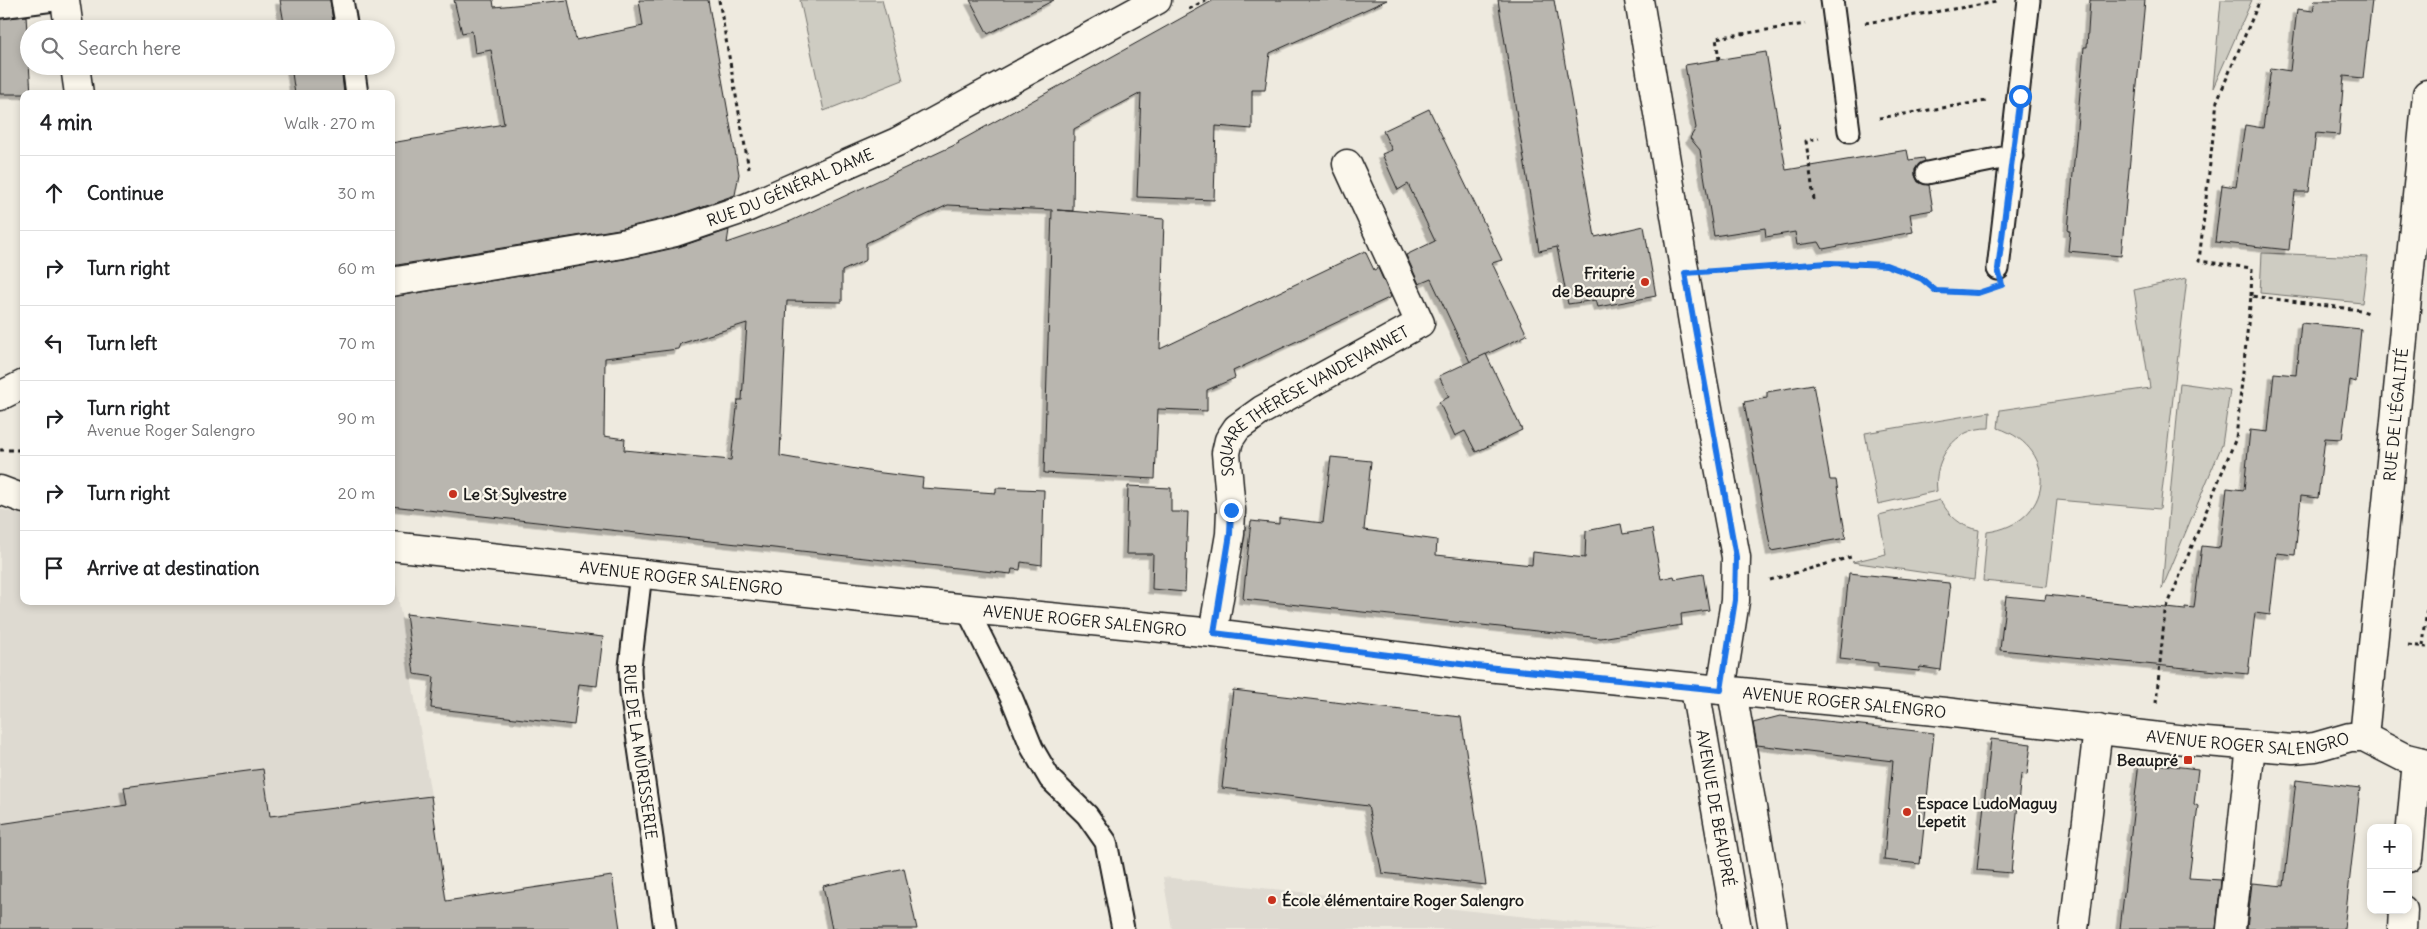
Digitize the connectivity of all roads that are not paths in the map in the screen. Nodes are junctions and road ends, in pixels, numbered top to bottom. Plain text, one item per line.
1 (54, 0) edge
2 (65, 0) edge
3 (342, 0) edge
4 (1157, 0) edge
5 (1639, 0) edge
6 (1832, 0) edge
7 (2029, 0) edge
8 (0, 7) edge
9 (68, 20) edge
10 (345, 20) edge
11 (76, 75) edge
12 (354, 75) edge
13 (78, 90) edge
14 (356, 90) edge
15 (2427, 94) edge
16 (1849, 127) road end
17 (2012, 156) junction
18 (1347, 164) dead end
19 (1927, 173) dead end
20 (1998, 269) road end
21 (395, 281) edge
22 (20, 386) edge
23 (0, 396) edge
24 (0, 490) edge
25 (20, 498) edge
26 (395, 546) edge
27 (641, 573) junction
28 (967, 609) junction
29 (1214, 633) junction
30 (1716, 690) junction
31 (2098, 729) junction
32 (2364, 737) junction
33 (2251, 746) junction
34 (2422, 762) edge
35 (2412, 831) edge
36 (2403, 914) edge
37 (665, 929) edge
38 (1123, 929) edge
39 (1737, 929) edge
40 (1773, 929) edge
41 (2074, 929) edge
42 (2232, 929) edge
43 (2402, 929) edge

1 - 8 lane
2 - 9 street
3 - 10 lane
4 - 21 street, RUE DU GÉNÉRAL DAME
5 - 30 street
6 - 16 lane
7 - 17 lane
11 - 13 street
12 - 14 lane
15 - 32 street, RUE DE L'ÉGALITÉ
17 - 19 lane
17 - 20 lane
18 - 29 street, SQUARE THÉRÈSE VANDEVANNET
22 - 23 street
24 - 25 street
26 - 27 street, AVENUE ROGER SALENGRO
27 - 28 street, AVENUE ROGER SALENGRO
27 - 37 lane, RUE DE LA MÛRISSERIE
28 - 29 street, AVENUE ROGER SALENGRO
28 - 38 lane
29 - 30 street, AVENUE ROGER SALENGRO
30 - 31 street, AVENUE ROGER SALENGRO
30 - 39 street, AVENUE DE BEAUPRÉ
30 - 40 street
31 - 33 street, AVENUE ROGER SALENGRO
31 - 41 street
32 - 33 street, AVENUE ROGER SALENGRO
32 - 34 street, AVENUE ROGER SALENGRO
33 - 42 street
34 - 35 street
36 - 43 street

